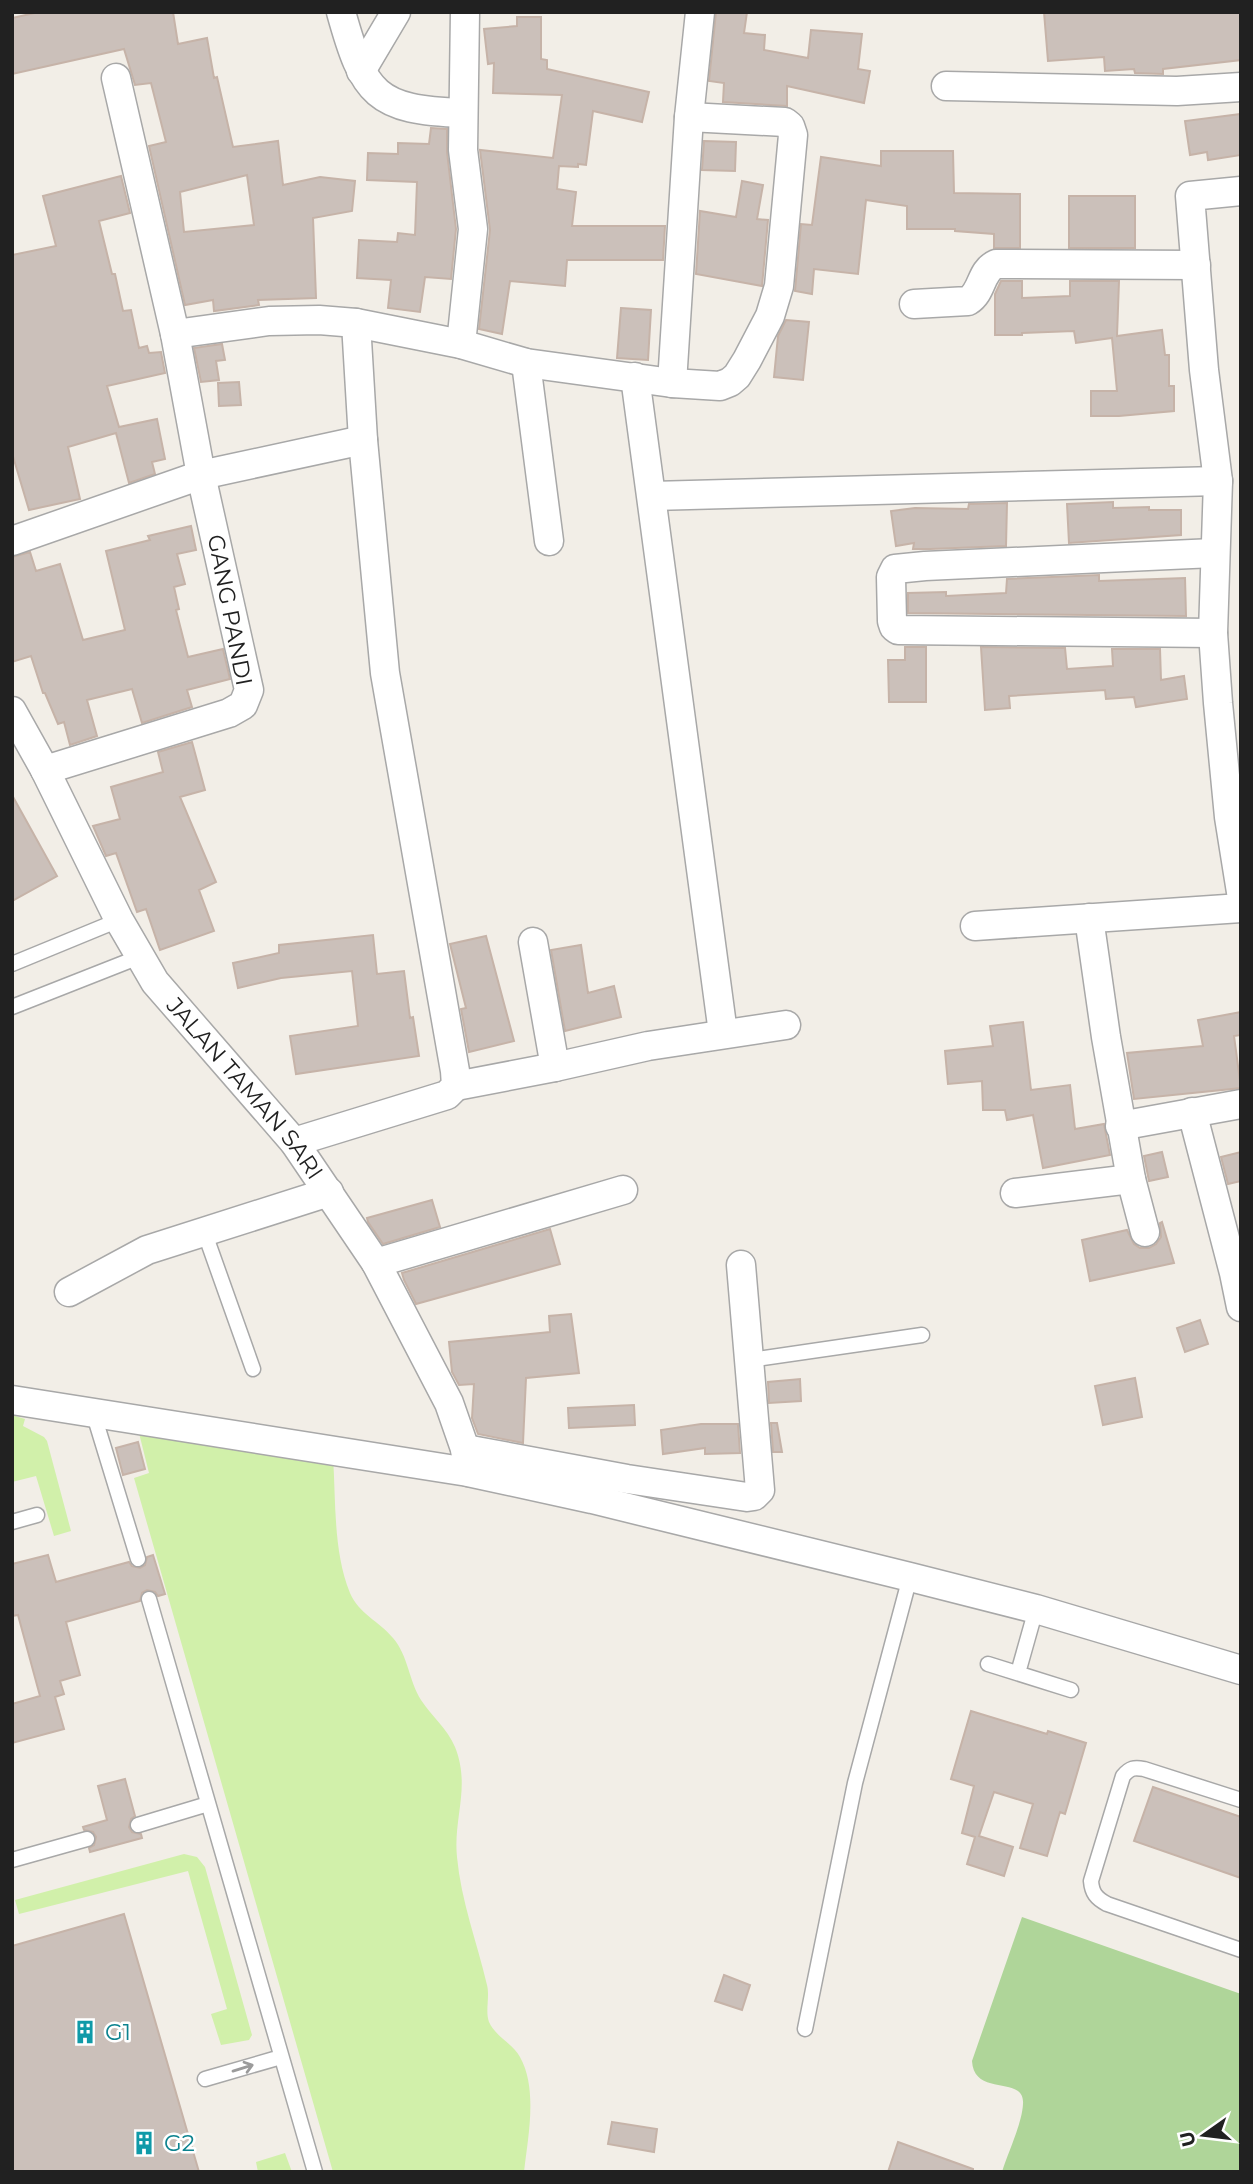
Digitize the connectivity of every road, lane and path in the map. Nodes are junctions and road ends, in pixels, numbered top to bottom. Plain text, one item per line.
1 (341, 12) edge
2 (396, 12) edge
3 (465, 12) edge
4 (700, 12) edge
5 (361, 71) junction
6 (117, 78) dead end
7 (946, 86) dead end
8 (1241, 86) edge
9 (463, 113) junction
10 (689, 117) junction
11 (1241, 191) edge
12 (1196, 265) junction
13 (914, 304) dead end
14 (356, 323) junction
15 (175, 334) junction
16 (461, 344) junction
17 (526, 363) junction
18 (635, 377) junction
19 (672, 383) junction
20 (363, 440) junction
21 (201, 475) junction
22 (1218, 481) junction
23 (652, 496) junction
24 (12, 541) edge
25 (549, 541) dead end
26 (1214, 554) junction
27 (1213, 633) junction
28 (15, 720) edge
29 (45, 770) junction
30 (1241, 892) edge
31 (1241, 908) edge
32 (1088, 918) junction
33 (119, 920) junction
34 (975, 926) dead end
35 (533, 942) dead end
36 (139, 957) junction
37 (12, 964) edge
38 (12, 1007) edge
39 (786, 1025) dead end
40 (723, 1033) junction
41 (555, 1067) junction
42 (456, 1086) junction
43 (1241, 1104) edge
44 (1192, 1112) junction
45 (1120, 1126) junction
46 (294, 1142) junction
47 (1131, 1179) junction
48 (624, 1190) dead end
49 (328, 1192) junction
50 (1015, 1193) dead end
51 (204, 1231) junction
52 (1146, 1232) dead end
53 (376, 1263) junction
54 (741, 1265) dead end
55 (1237, 1273) edge
56 (69, 1292) dead end
57 (1241, 1307) edge
58 (922, 1335) dead end
59 (750, 1360) junction
60 (253, 1368) dead end
61 (12, 1400) edge
62 (93, 1412) junction
63 (467, 1461) junction
64 (37, 1515) dead end
65 (12, 1522) edge
66 (138, 1559) dead end
67 (910, 1577) junction
68 (149, 1599) dead end
69 (1035, 1609) junction
70 (988, 1664) dead end
71 (1241, 1670) edge
72 (1018, 1673) junction
73 (1071, 1690) dead end
74 (1241, 1800) edge
75 (208, 1804) junction
76 (138, 1825) dead end
77 (87, 1839) dead end
78 (12, 1860) edge
79 (1241, 1951) edge
80 (805, 2029) dead end
81 (281, 2057) junction
82 (205, 2079) dead end
83 (314, 2172) edge

1 - 5 street
2 - 5 street
3 - 9 street
4 - 10 street
5 - 9 street
6 - 15 street
7 - 8 street
9 - 16 street
10 - 19 street
10 - 19 street
11 - 12 street
12 - 13 street
12 - 22 street
14 - 15 street
14 - 16 street
14 - 20 street
15 - 21 street
16 - 17 street
17 - 18 street
17 - 25 street
18 - 19 street
18 - 23 street
20 - 21 street
20 - 42 street
21 - 24 street
21 - 29 street, GANG PANDI
22 - 23 street
22 - 26 street
23 - 40 street
26 - 27 street
26 - 27 street
27 - 30 street
28 - 29 street, JALAN TAMAN SARI
29 - 33 street, JALAN TAMAN SARI
31 - 32 street
32 - 34 street
32 - 45 street
33 - 36 street, JALAN TAMAN SARI
33 - 37 lane
35 - 41 street
36 - 38 lane
36 - 46 street, JALAN TAMAN SARI
39 - 40 street
40 - 41 street
41 - 42 street
42 - 46 street
43 - 44 street
44 - 45 street
44 - 55 street
45 - 47 street
46 - 49 street, JALAN TAMAN SARI
47 - 50 street
47 - 52 street
48 - 53 street
49 - 51 street
49 - 53 street, JALAN TAMAN SARI
51 - 56 street
51 - 60 lane
53 - 63 street, JALAN TAMAN SARI
54 - 59 street
55 - 57 street
58 - 59 lane
59 - 63 street
61 - 62 street
62 - 63 street
62 - 66 lane
63 - 67 street
64 - 65 lane
67 - 69 street
67 - 80 lane
68 - 75 lane
69 - 71 street
69 - 72 lane
70 - 72 lane
72 - 73 lane
74 - 79 lane
75 - 76 lane
75 - 81 lane
77 - 78 lane
82 -> 81 lane
81 - 83 lane

